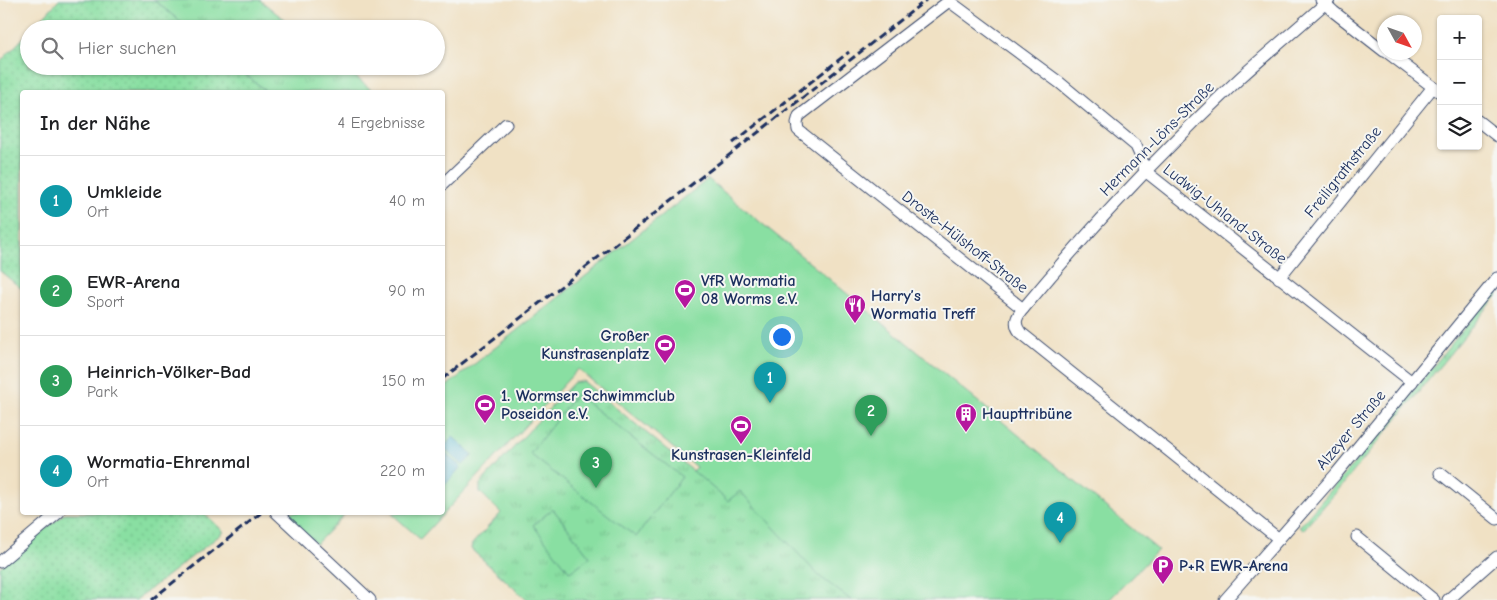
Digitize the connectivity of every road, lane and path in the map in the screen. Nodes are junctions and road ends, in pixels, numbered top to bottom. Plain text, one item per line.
1 (1325, 1) edge
2 (1377, 45) edge
3 (887, 49) joint
4 (1397, 60) edge
5 (1437, 90) edge
6 (506, 124) dead end
7 (1482, 124) edge
8 (1497, 136) edge
9 (1144, 171) junction
10 (445, 182) edge
11 (1279, 278) junction
12 (1497, 278) edge
13 (1023, 308) junction
14 (1412, 382) junction
15 (1440, 473) dead end
16 (55, 515) edge
17 (279, 515) edge
18 (1497, 519) edge
19 (1357, 536) dead end
20 (1279, 540) junction
21 (1497, 557) edge
22 (0, 562) edge
23 (370, 600) edge
24 (1225, 600) edge
25 (1434, 600) edge
26 (1448, 600) edge

1 - 2 street
1 - 9 street, Hermann-Löns-Straße
3 - 9 street, Ludwig-Uhland-Straße
3 - 13 street, Droste-Hülshoff-Straße
4 - 5 street
5 - 11 street, Freiligrathstraße
6 - 10 street
7 - 8 street
9 - 11 street, Ludwig-Uhland-Straße
9 - 13 street, Hermann-Löns-Straße
11 - 14 street, Ludwig-Uhland-Straße
12 - 14 street, Alzeyer Straße
13 - 20 street, Droste-Hülshoff-Straße
14 - 20 street, Alzeyer Straße
15 - 18 street
16 - 22 street
17 - 23 street
19 - 25 street
20 - 24 street, Alzeyer Straße
21 - 26 street

